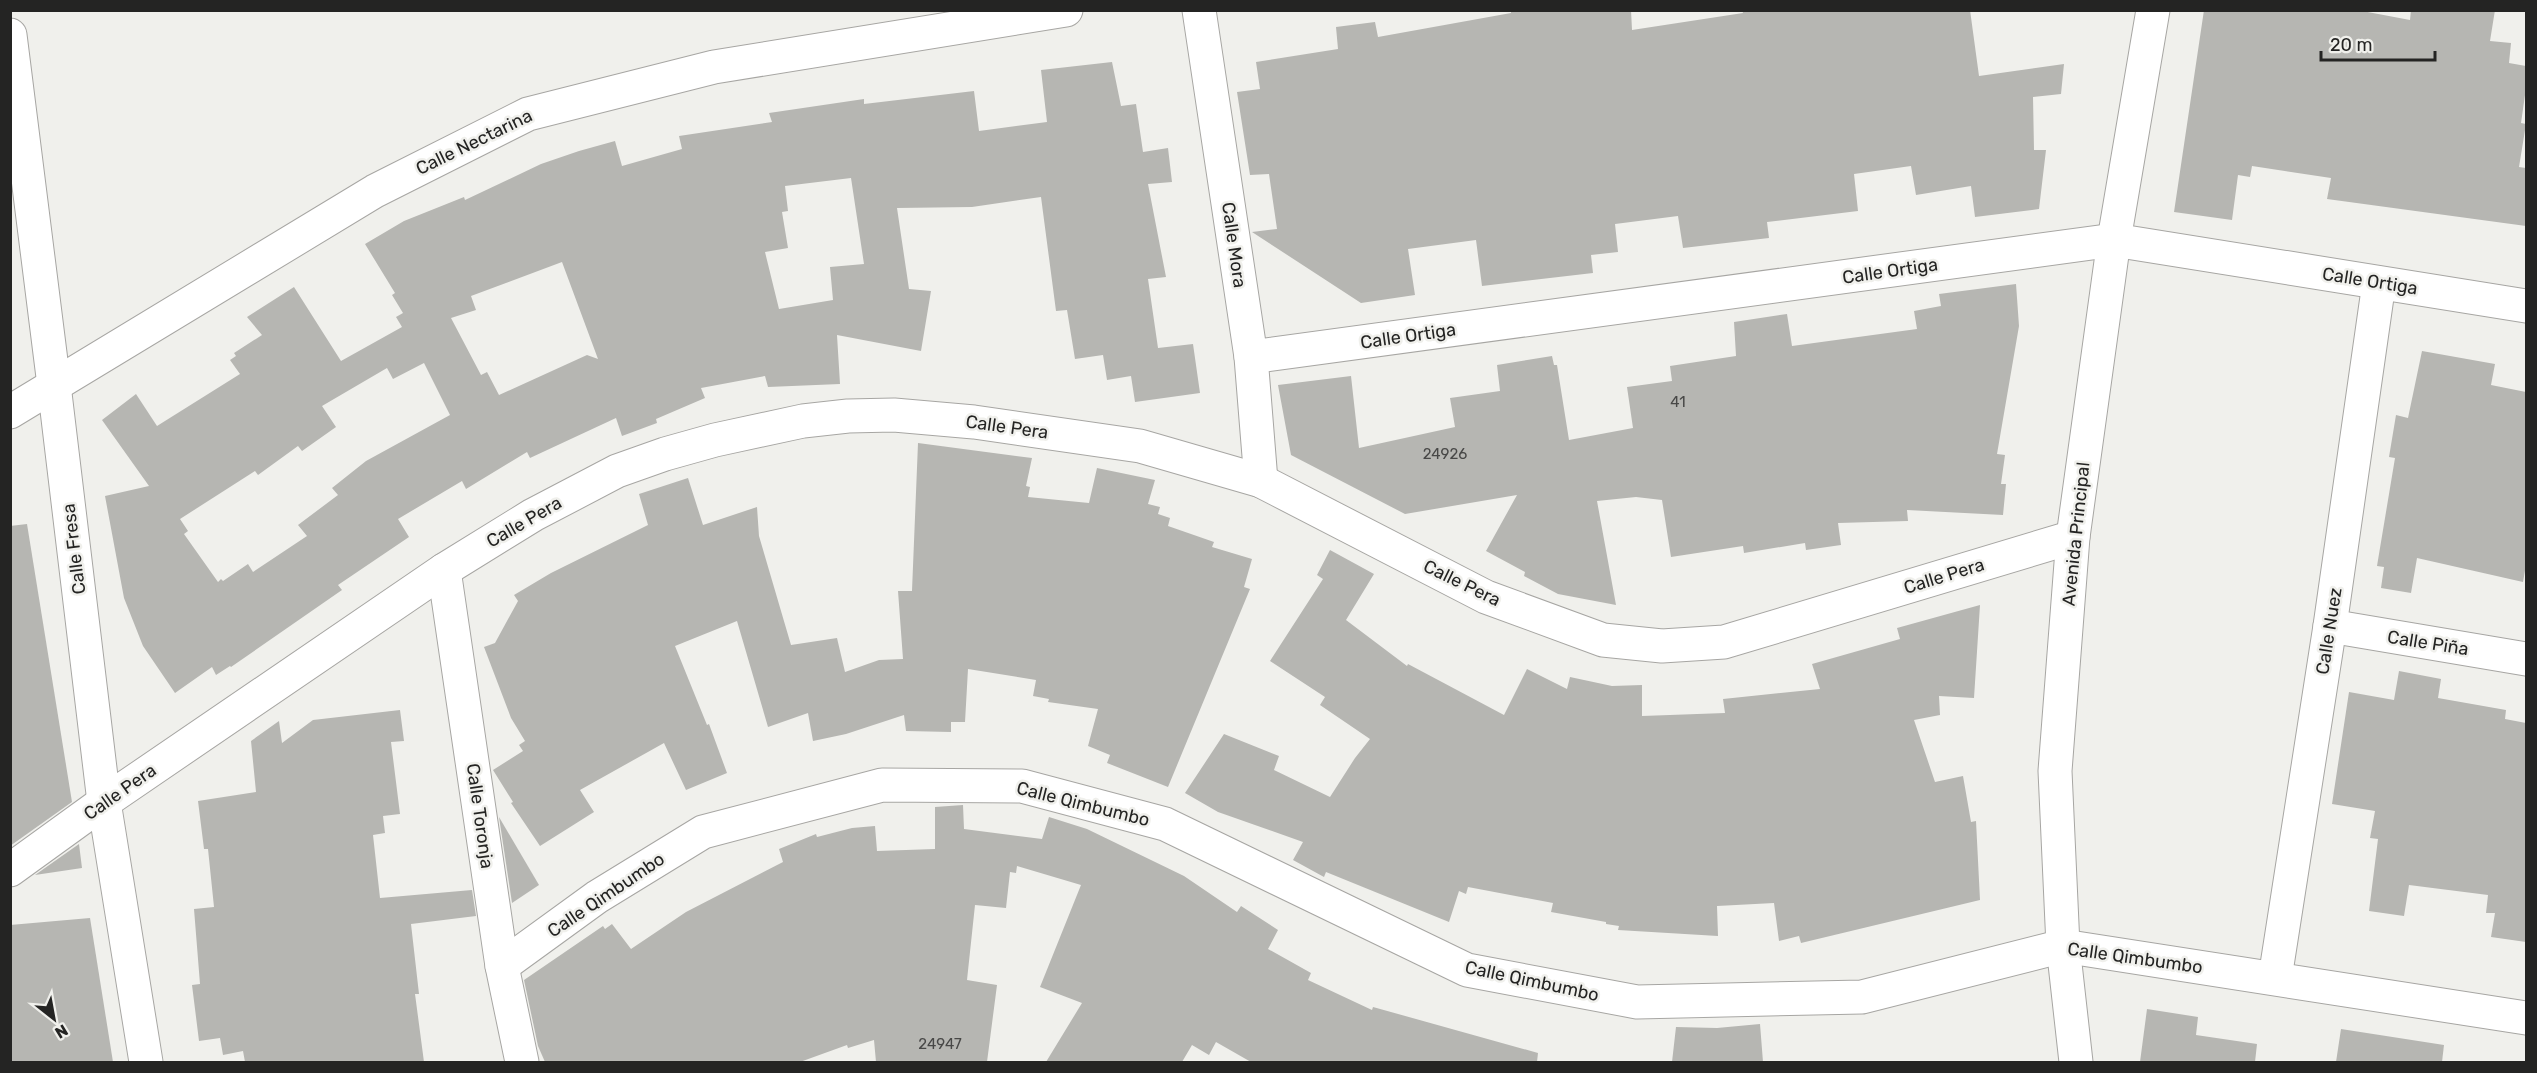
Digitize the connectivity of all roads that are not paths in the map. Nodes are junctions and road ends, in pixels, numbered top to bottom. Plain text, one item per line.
1 (1066, 10) edge
2 (1199, 10) edge
3 (2153, 10) edge
4 (10, 35) edge
5 (13, 94) edge
6 (2114, 240) junction
7 (2379, 283) junction
8 (2526, 306) edge
9 (1251, 357) junction
10 (54, 385) junction
11 (10, 412) edge
12 (1261, 481) junction
13 (2073, 537) junction
14 (444, 570) junction
15 (2330, 627) junction
16 (2526, 659) edge
17 (104, 802) junction
18 (10, 870) edge
19 (2064, 946) junction
20 (502, 966) junction
21 (2275, 978) junction
22 (2526, 1018) edge
23 (146, 1062) edge
24 (522, 1062) edge
25 (2076, 1062) edge

1 - 10 street, Calle Nectarina
2 - 9 street, Calle Mora
3 - 6 street, Avenida Principal
4 - 5 street, Calle Fresa
5 - 10 street, Calle Fresa
6 - 7 street, Calle Ortiga
6 - 9 street, Calle Ortiga
6 - 13 street, Avenida Principal
7 - 8 street, Calle Ortiga
7 - 15 street, Calle Nuez
9 - 12 street, Calle Mora
10 - 11 street, Calle Nectarina
10 - 17 street, Calle Fresa
12 - 13 street, Calle Pera
12 - 14 street, Calle Pera
13 - 19 street, Avenida Principal
14 - 17 street, Calle Pera
14 - 20 street, Calle Toronja
15 - 16 street, Calle Piña
15 - 21 street, Calle Nuez
17 - 18 street, Calle Pera
17 - 23 street, Calle Fresa
19 - 20 street, Calle Qimbumbo
19 - 21 street, Calle Qimbumbo
19 - 25 street, Avenida Principal
20 - 24 street, Calle Toronja
21 - 22 street, Calle Qimbumbo

